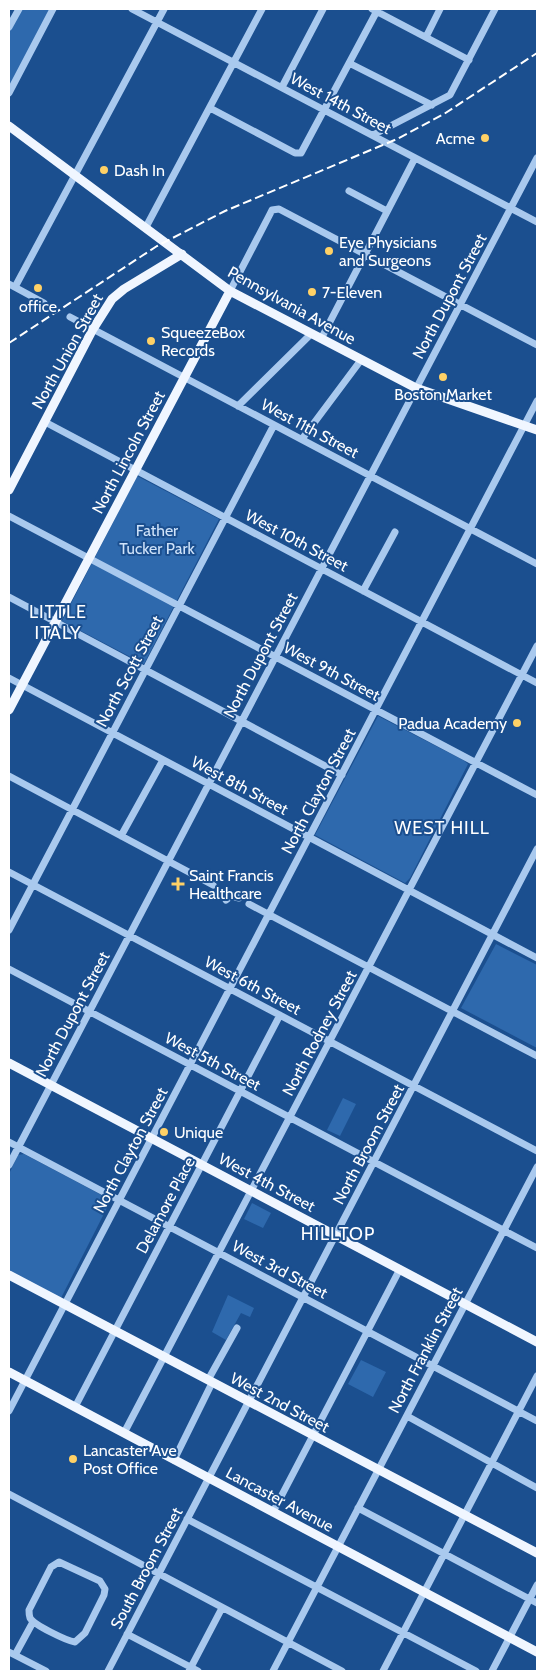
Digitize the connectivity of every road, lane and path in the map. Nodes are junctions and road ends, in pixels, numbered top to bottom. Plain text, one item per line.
1 (18, 9) edge
2 (53, 9) edge
3 (132, 9) edge
4 (164, 9) edge
5 (262, 9) edge
6 (323, 9) edge
7 (440, 9) edge
8 (495, 9) edge
9 (376, 10) edge
10 (157, 22) junction
11 (9, 28) edge
12 (426, 37) junction
13 (469, 60) junction
14 (234, 62) junction
15 (349, 63) junction
16 (282, 88) junction
17 (9, 93) edge
18 (432, 105) junction
19 (210, 108) junction
20 (324, 110) junction
21 (9, 126) edge
22 (373, 135) junction
23 (415, 158) junction
24 (537, 158) edge
25 (75, 176) junction
26 (349, 190) dead end
27 (511, 208) junction
28 (387, 211) junction
29 (537, 222) edge
30 (146, 227) junction
31 (182, 254) junction
32 (365, 254) junction
33 (12, 286) edge
34 (230, 292) junction
35 (44, 303) dead end
36 (460, 304) junction
37 (70, 317) dead end
38 (93, 329) junction
39 (311, 334) junction
40 (320, 339) junction
41 (537, 345) edge
42 (361, 360) junction
43 (184, 378) junction
44 (416, 388) junction
45 (537, 401) edge
46 (238, 406) junction
47 (44, 422) junction
48 (274, 425) junction
49 (524, 426) junction
50 (537, 430) edge
51 (302, 439) junction
52 (136, 470) junction
53 (370, 476) junction
54 (9, 490) edge
55 (9, 516) edge
56 (226, 518) junction
57 (471, 529) junction
58 (394, 532) dead end
59 (89, 558) junction
60 (537, 564) edge
61 (321, 569) junction
62 (363, 591) junction
63 (9, 597) edge
64 (179, 606) junction
65 (422, 622) junction
66 (55, 623) junction
67 (537, 646) edge
68 (275, 656) junction
69 (145, 671) junction
70 (522, 675) junction
71 (9, 678) edge
72 (537, 683) edge
73 (22, 685) junction
74 (9, 710) edge
75 (376, 710) junction
76 (241, 722) junction
77 (112, 733) junction
78 (163, 760) junction
79 (476, 763) junction
80 (342, 775) junction
81 (9, 776) edge
82 (208, 784) junction
83 (537, 795) edge
84 (72, 810) junction
85 (122, 836) junction
86 (309, 837) junction
87 (537, 849) edge
88 (168, 860) junction
89 (9, 872) edge
90 (33, 884) junction
91 (213, 885) dead end
92 (409, 890) junction
93 (238, 898) dead end
94 (226, 900) dead end
95 (249, 904) dead end
96 (269, 914) junction
97 (9, 930) edge
98 (493, 934) junction
99 (129, 935) junction
100 (537, 958) edge
101 (369, 967) junction
102 (9, 968) edge
103 (230, 988) junction
104 (89, 1011) junction
105 (453, 1011) junction
106 (280, 1015) junction
107 (330, 1041) junction
108 (537, 1056) edge
109 (9, 1063) edge
110 (190, 1064) junction
111 (51, 1085) junction
112 (414, 1086) junction
113 (240, 1091) junction
114 (290, 1117) junction
115 (152, 1138) junction
116 (9, 1142) edge
117 (18, 1147) junction
118 (537, 1151) edge
119 (374, 1162) junction
120 (9, 1165) edge
121 (202, 1165) junction
122 (537, 1167) edge
123 (535, 1175) edge
124 (252, 1191) junction
125 (119, 1200) junction
126 (170, 1226) junction
127 (504, 1230) junction
128 (336, 1235) junction
129 (537, 1248) edge
130 (219, 1253) junction
131 (400, 1269) junction
132 (10, 1278) edge
133 (303, 1297) junction
134 (465, 1304) junction
135 (64, 1305) junction
136 (237, 1328) dead end
137 (115, 1331) junction
138 (368, 1331) junction
139 (537, 1342) edge
140 (164, 1358) junction
141 (433, 1366) junction
142 (9, 1372) edge
143 (537, 1376) edge
144 (25, 1380) junction
145 (210, 1382) junction
146 (248, 1402) junction
147 (75, 1407) junction
148 (9, 1411) edge
149 (519, 1411) junction
150 (406, 1416) junction
151 (537, 1421) edge
152 (124, 1433) junction
153 (313, 1436) junction
154 (174, 1460) junction
155 (492, 1463) junction
156 (378, 1470) junction
157 (209, 1478) junction
158 (537, 1488) edge
159 (9, 1494) edge
160 (358, 1508) junction
161 (273, 1512) junction
162 (465, 1515) junction
163 (187, 1519) junction
164 (338, 1546) junction
165 (537, 1553) edge
166 (444, 1554) junction
167 (158, 1574) junction
168 (537, 1585) edge
169 (317, 1587) junction
170 (424, 1592) junction
171 (530, 1599) junction
172 (537, 1603) edge
173 (222, 1608) junction
174 (33, 1622) junction
175 (403, 1633) junction
176 (127, 1634) junction
177 (510, 1638) junction
178 (288, 1642) junction
179 (537, 1652) edge
180 (11, 1654) edge
181 (193, 1670) edge
182 (46, 1671) edge
183 (108, 1671) edge
184 (272, 1671) edge
185 (342, 1671) edge
186 (383, 1671) edge
187 (476, 1671) edge
188 (492, 1671) edge

1 - 11 street
2 - 17 street
3 - 10 street, West 14th Street
4 - 10 street
5 - 14 street
6 - 16 street
7 - 12 street
8 - 13 street
9 - 12 street
9 - 15 street
10 - 14 street, West 14th Street
10 - 25 street
12 - 13 street
13 - 18 street
14 - 16 street, West 14th Street
14 - 19 street
15 - 18 street
15 - 20 street
16 - 20 street, West 14th Street
18 - 22 street
19 - 20 street
19 - 30 street
20 - 22 street, West 14th Street
21 - 25 main road, Pennsylvania Avenue
22 - 23 street, West 14th Street
23 - 27 street, West 14th Street
23 - 28 street
24 - 27 street, North Dupont Street
25 - 30 main road, Pennsylvania Avenue
25 - 33 street
26 - 28 street
27 - 29 street, West 14th Street
27 - 36 street, North Dupont Street
28 - 32 street
30 - 31 main road, Pennsylvania Avenue
31 - 34 main road, Pennsylvania Avenue
31 - 38 main road, North Union Street
32 - 34 street, North Lincoln Street
32 - 36 street
32 - 40 street
33 - 35 street
34 - 39 main road, Pennsylvania Avenue
34 - 43 main road, North Lincoln Street
36 - 41 street
36 - 44 street, North Dupont Street
37 - 38 street, West 11th Street
38 - 43 street, West 11th Street
38 - 47 main road, North Union Street
39 - 40 main road, Pennsylvania Avenue
39 - 46 street
40 - 42 main road, Pennsylvania Avenue
42 - 44 main road, Pennsylvania Avenue
42 - 51 street
43 - 46 street, West 11th Street
43 - 52 main road, North Lincoln Street
44 - 49 main road, Pennsylvania Avenue
44 - 53 street, North Dupont Street
45 - 49 street, North Clayton Street
46 - 48 street, West 11th Street
47 - 52 street, West 10th Street
47 - 54 main road, North Union Street
48 - 51 street, West 11th Street
48 - 56 street, North Scott Street
49 - 50 main road, Pennsylvania Avenue
49 - 57 street, North Clayton Street
51 - 53 street, West 11th Street
52 - 56 street, West 10th Street
52 - 59 main road, North Lincoln Street
53 - 57 street, West 11th Street
53 - 61 street, North Dupont Street
55 - 59 street, West 9th Street
56 - 61 street, West 10th Street
56 - 64 street, North Scott Street
57 - 60 street, West 11th Street
57 - 65 street, North Clayton Street
58 - 62 street
59 - 64 street, West 9th Street
59 - 66 main road, North Lincoln Street
61 - 62 street, West 10th Street
61 - 68 street, North Dupont Street
62 - 65 street, West 10th Street
63 - 66 street
64 - 68 street, West 9th Street
64 - 69 street, North Scott Street
65 - 70 street, West 10th Street
65 - 75 street, North Clayton Street
66 - 69 street
66 - 73 main road, North Lincoln Street
67 - 70 street, North Rodney Street
68 - 75 street, West 9th Street
68 - 76 street, North Dupont Street
69 - 76 street
69 - 77 street, North Scott Street
70 - 72 street, West 10th Street
70 - 79 street, North Rodney Street
71 - 73 street, West 8th Street
73 - 74 main road, North Lincoln Street
73 - 77 street, West 8th Street
75 - 79 street, West 9th Street
75 - 80 street, North Clayton Street
76 - 80 street
76 - 82 street, North Dupont Street
77 - 78 street, West 8th Street
77 - 84 street, North Scott Street
78 - 82 street, West 8th Street
78 - 85 street
79 - 83 street, West 9th Street
79 - 92 street, North Rodney Street
80 - 86 street, North Clayton Street
81 - 84 street
82 - 86 street, West 8th Street
82 - 88 street, North Dupont Street
84 - 85 street
84 - 90 street, North Scott Street
85 - 88 street
86 - 92 street, West 8th Street
86 - 96 street, North Clayton Street
87 - 98 street, North Broom Street
88 - 91 street
88 - 99 street, North Dupont Street
89 - 90 street, West 6th Street
90 - 97 street, North Scott Street
90 - 99 street, West 6th Street
92 - 98 street, West 8th Street
92 - 101 street, North Rodney Street
93 - 94 street
95 - 96 street
96 - 101 street
96 - 103 street, North Clayton Street
98 - 100 street, West 8th Street
98 - 105 street, North Broom Street
99 - 103 street, West 6th Street
99 - 104 street, North Dupont Street
101 - 105 street
101 - 107 street, North Rodney Street
102 - 104 street, West 5th Street
103 - 106 street, West 6th Street
103 - 110 street, North Clayton Street
104 - 110 street, West 5th Street
104 - 111 street, North Dupont Street
105 - 108 street
105 - 112 street, North Broom Street
106 - 107 street, West 6th Street
106 - 113 street, Delamore Place
107 - 112 street, West 6th Street
107 - 114 street, North Rodney Street
109 - 111 main road, West 4th Street
110 - 113 street, West 5th Street
110 - 115 street, North Clayton Street
111 - 115 main road, West 4th Street
111 - 117 street, North Dupont Street
112 - 118 street, West 6th Street
112 - 119 street, North Broom Street
113 - 114 street, West 5th Street
113 - 121 street, Delamore Place
114 - 119 street, West 5th Street
114 - 124 street, North Rodney Street
115 - 121 main road, West 4th Street
115 - 125 street, North Clayton Street
116 - 117 street, West 3rd Street
117 - 120 street, North Dupont Street
117 - 125 street, West 3rd Street
119 - 127 street, West 5th Street
119 - 128 street, North Broom Street
121 - 124 main road, West 4th Street
121 - 126 street, Delamore Place
122 - 123 street, North Franklin Street
123 - 127 street, North Franklin Street
124 - 128 main road, West 4th Street
124 - 130 street, North Rodney Street
125 - 126 street, West 3rd Street
125 - 135 street, North Clayton Street
126 - 130 street, West 3rd Street
126 - 137 street, Delamore Place
127 - 129 street, West 5th Street
127 - 134 street, North Franklin Street
128 - 131 main road, West 4th Street
128 - 133 street, North Broom Street
130 - 133 street, West 3rd Street
130 - 140 street, North Rodney Street
131 - 134 main road, West 4th Street
131 - 138 street
132 - 135 main road, West 2nd Street
133 - 138 street, West 3rd Street
133 - 146 street, North Broom Street
134 - 139 main road, West 4th Street
134 - 141 street, North Franklin Street
135 - 137 main road, West 2nd Street
135 - 144 street, North Clayton Street
136 - 145 street
137 - 140 main road, West 2nd Street
137 - 147 street, Delamore Place
138 - 141 street, West 3rd Street
138 - 153 street
140 - 145 main road, West 2nd Street
140 - 152 street, North Rodney Street
141 - 149 street, West 3rd Street
141 - 150 street, North Franklin Street
142 - 144 main road, Lancaster Avenue
143 - 149 street
144 - 147 main road, Lancaster Avenue
144 - 148 street, North Clayton Street
145 - 146 main road, West 2nd Street
145 - 154 street
146 - 153 main road, West 2nd Street
146 - 157 street, North Broom Street
147 - 152 main road, Lancaster Avenue
149 - 151 street, West 3rd Street
149 - 155 street
150 - 155 street
150 - 156 street, North Franklin Street
152 - 154 main road, Lancaster Avenue
153 - 156 main road, West 2nd Street
153 - 161 street
154 - 157 main road, Lancaster Avenue
155 - 158 street
155 - 162 street
156 - 160 street, North Franklin Street
156 - 162 main road, West 2nd Street
157 - 161 main road, Lancaster Avenue
157 - 163 street, South Broom Street
159 - 167 street
160 - 164 street, North Franklin Street
160 - 166 street
161 - 164 main road, Lancaster Avenue
162 - 165 main road, West 2nd Street
162 - 166 street
163 - 167 street, South Broom Street
163 - 169 street
164 - 169 street, North Franklin Street
164 - 170 main road, Lancaster Avenue
166 - 170 street
166 - 171 street
167 - 173 street
167 - 176 street, South Broom Street
168 - 171 street
169 - 175 street
169 - 178 street, North Franklin Street
170 - 175 street
170 - 177 main road, Lancaster Avenue
171 - 172 street
171 - 177 street
173 - 178 street
173 - 181 street
174 - 174 street
174 - 180 street
175 - 186 street
175 - 187 street
176 - 181 street
176 - 183 street, South Broom Street
177 - 179 main road, Lancaster Avenue
177 - 188 street
178 - 184 street, North Franklin Street
178 - 185 street
180 - 182 street

